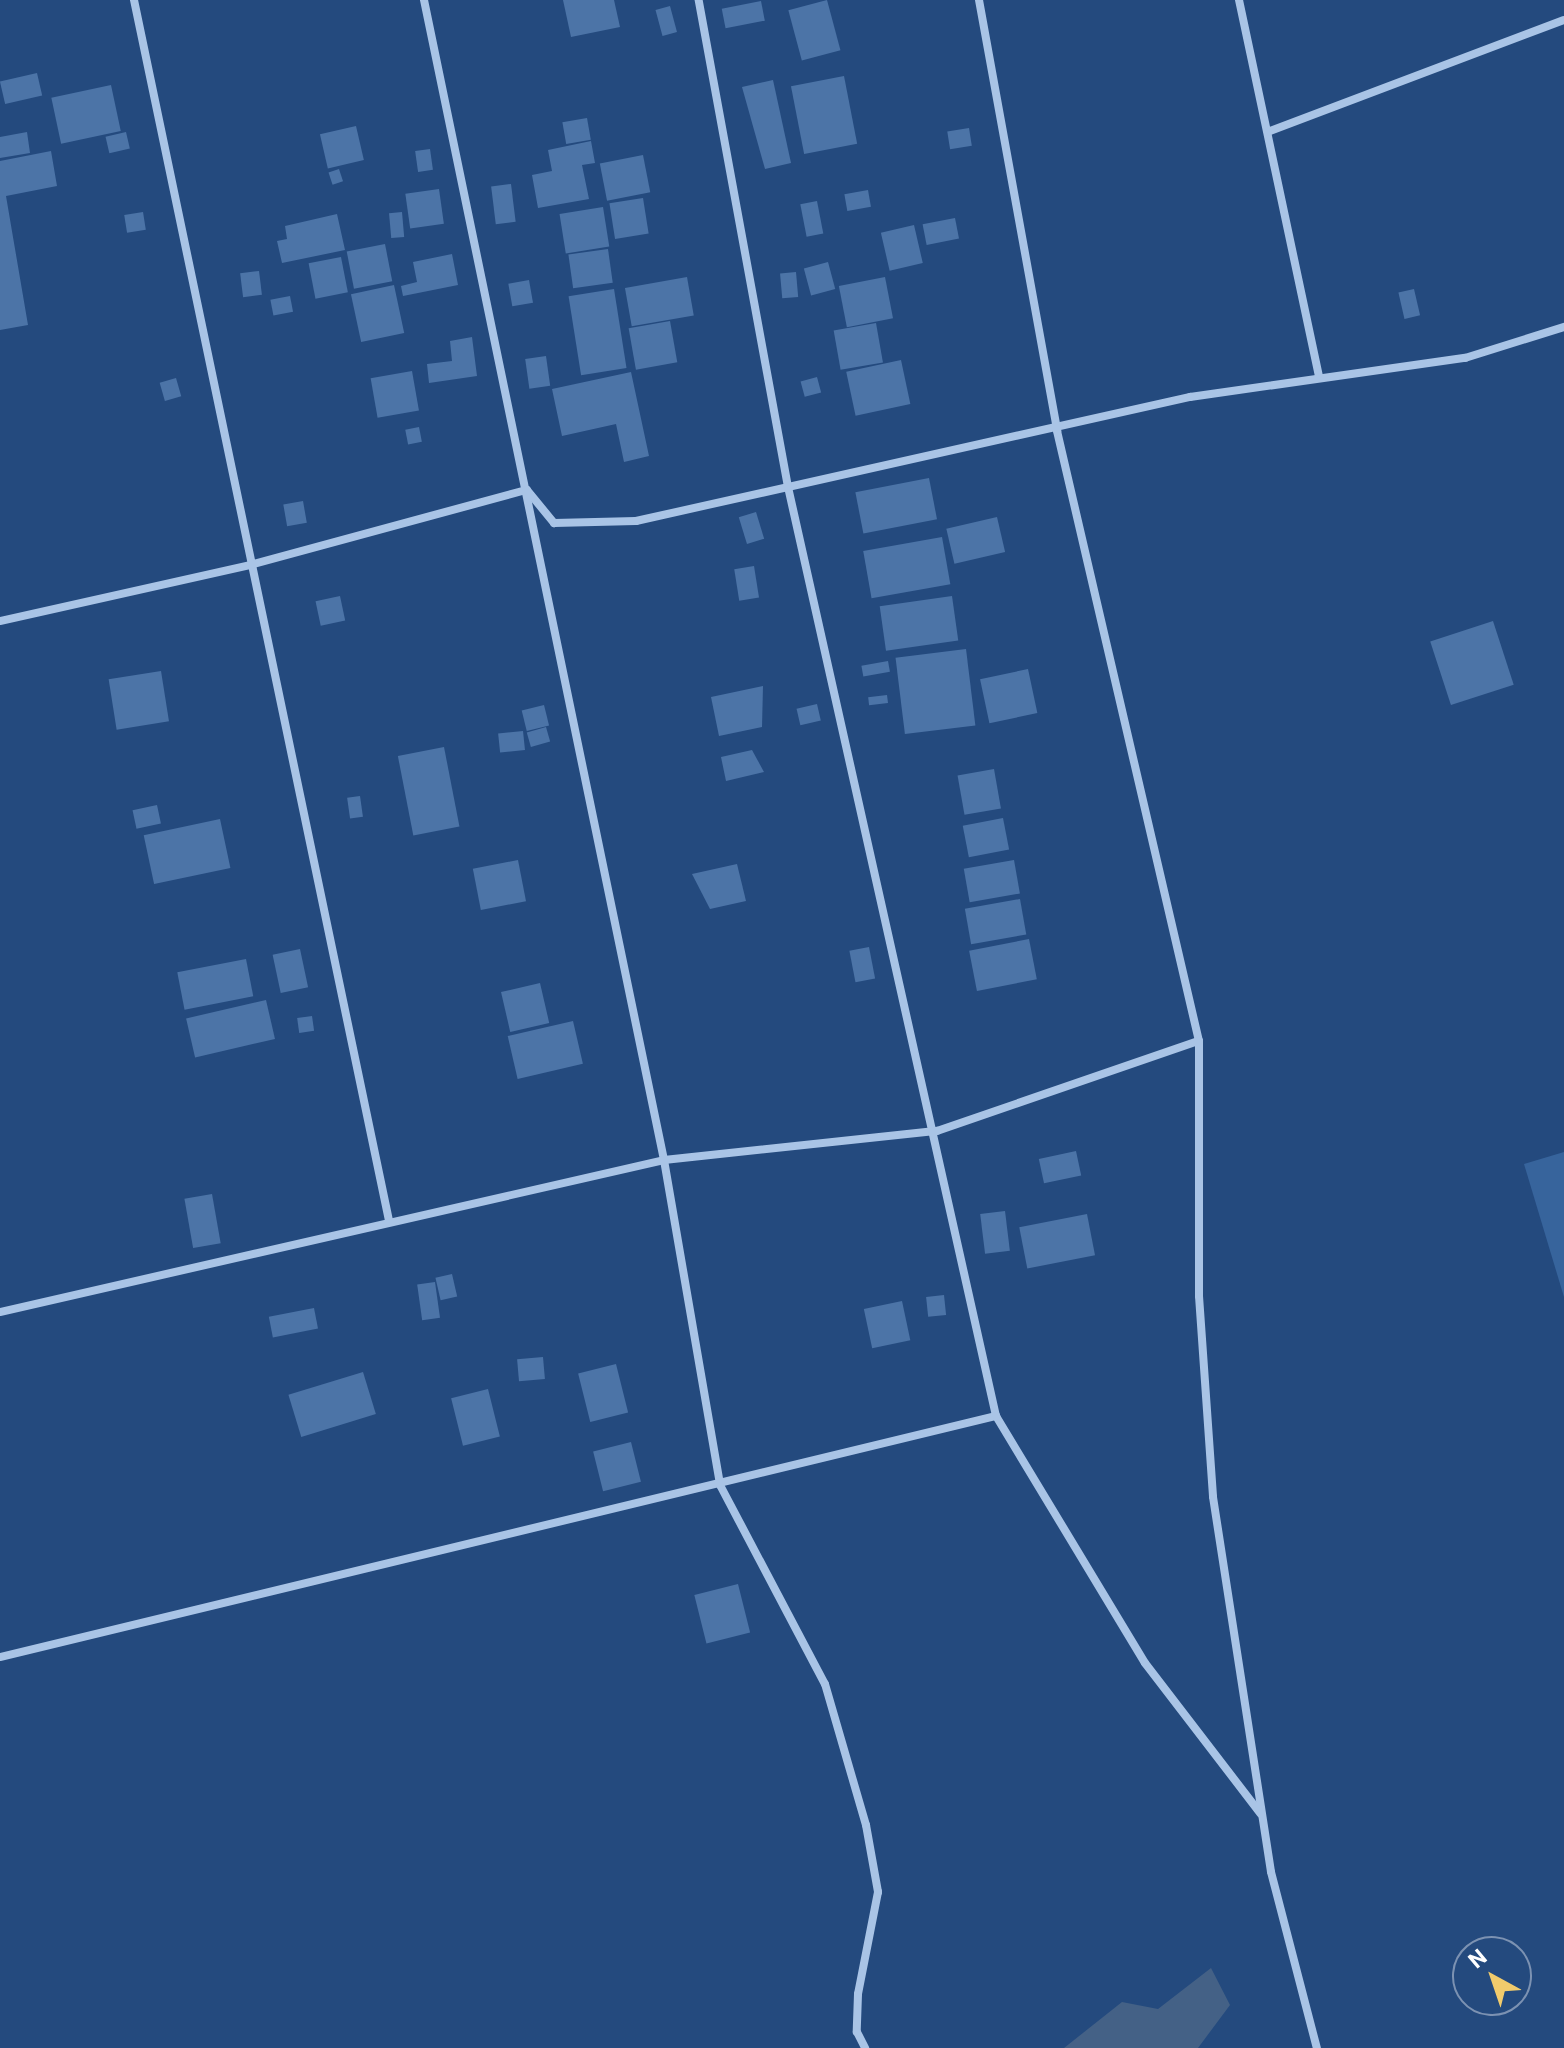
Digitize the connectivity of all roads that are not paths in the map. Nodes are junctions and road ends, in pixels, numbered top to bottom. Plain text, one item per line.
1 (134, 0) edge
2 (424, 0) edge
3 (699, 0) edge
4 (979, 0) edge
5 (1239, 0) edge
6 (1564, 20) edge
7 (1270, 131) junction
8 (1564, 327) edge
9 (1319, 377) junction
10 (1057, 431) junction
11 (788, 487) junction
12 (527, 490) junction
13 (250, 565) junction
14 (0, 621) edge
15 (1199, 1041) junction
16 (937, 1131) junction
17 (664, 1160) junction
18 (389, 1221) junction
19 (0, 1312) edge
20 (996, 1416) junction
21 (720, 1485) junction
22 (0, 1657) edge
23 (1263, 1816) junction
24 (865, 2048) edge
25 (1317, 2048) edge

1 - 13 street
2 - 12 street
3 - 11 street
4 - 10 street
5 - 7 street
6 - 7 street
7 - 9 street
8 - 9 street
9 - 10 street
10 - 11 street
10 - 15 street
11 - 12 street
11 - 16 street
12 - 13 street
12 - 17 street
13 - 14 street
13 - 18 street
15 - 16 street
15 - 23 street
16 - 17 street
16 - 20 street
17 - 18 street
17 - 21 street
18 - 19 street
20 - 21 street
20 - 23 street
21 - 22 street
21 - 24 street
23 - 25 street

